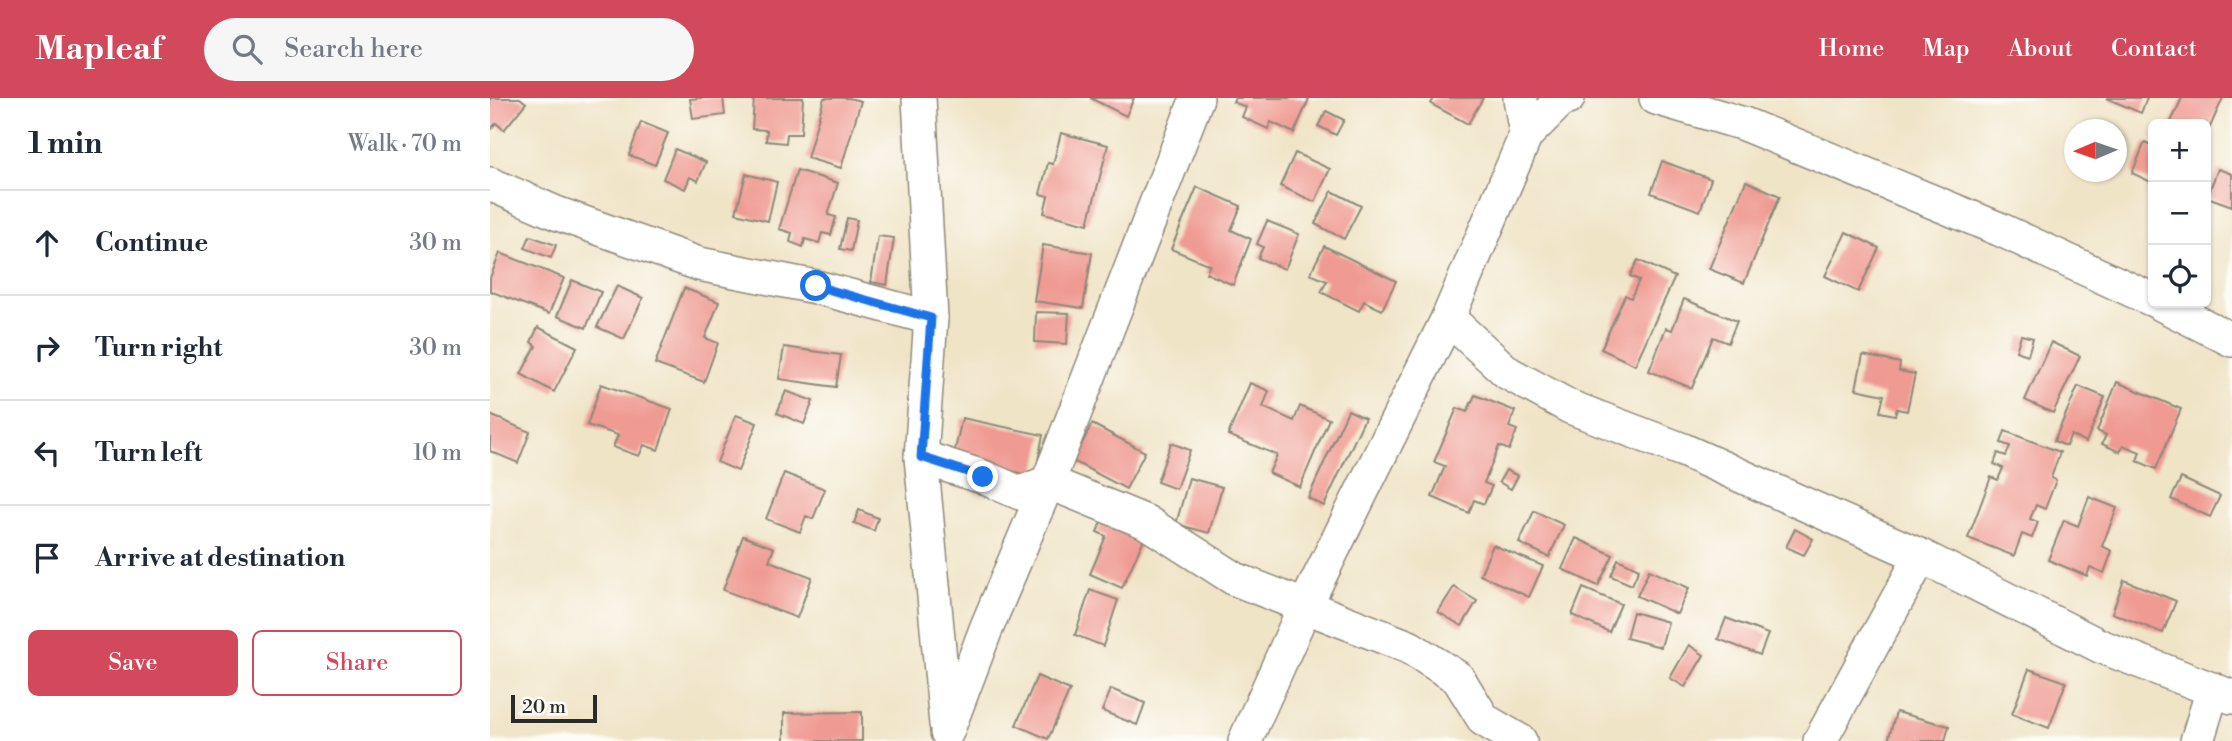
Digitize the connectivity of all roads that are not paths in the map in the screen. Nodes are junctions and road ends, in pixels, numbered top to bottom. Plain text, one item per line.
1 (919, 98) edge
2 (1196, 98) edge
3 (1520, 98) edge
4 (1568, 98) edge
5 (1657, 98) edge
6 (1526, 135) junction
7 (490, 185) edge
8 (2148, 298) edge
9 (2169, 308) edge
10 (931, 318) junction
11 (1448, 318) junction
12 (2232, 340) edge
13 (921, 457) junction
14 (1048, 482) junction
15 (1921, 556) junction
16 (1305, 606) junction
17 (2223, 693) edge
18 (947, 737) edge
19 (1245, 741) edge
20 (1520, 741) edge
21 (1821, 741) edge
22 (2197, 741) edge

1 - 10 street
2 - 14 street
3 - 6 street
4 - 6 street
5 - 8 street
6 - 11 street
7 - 10 street
9 - 12 street
10 - 13 street
11 - 15 street
11 - 16 street
13 - 14 street
13 - 18 street
14 - 16 street
14 - 18 street
15 - 17 street
15 - 21 street
16 - 19 street
16 - 20 street
17 - 22 street

